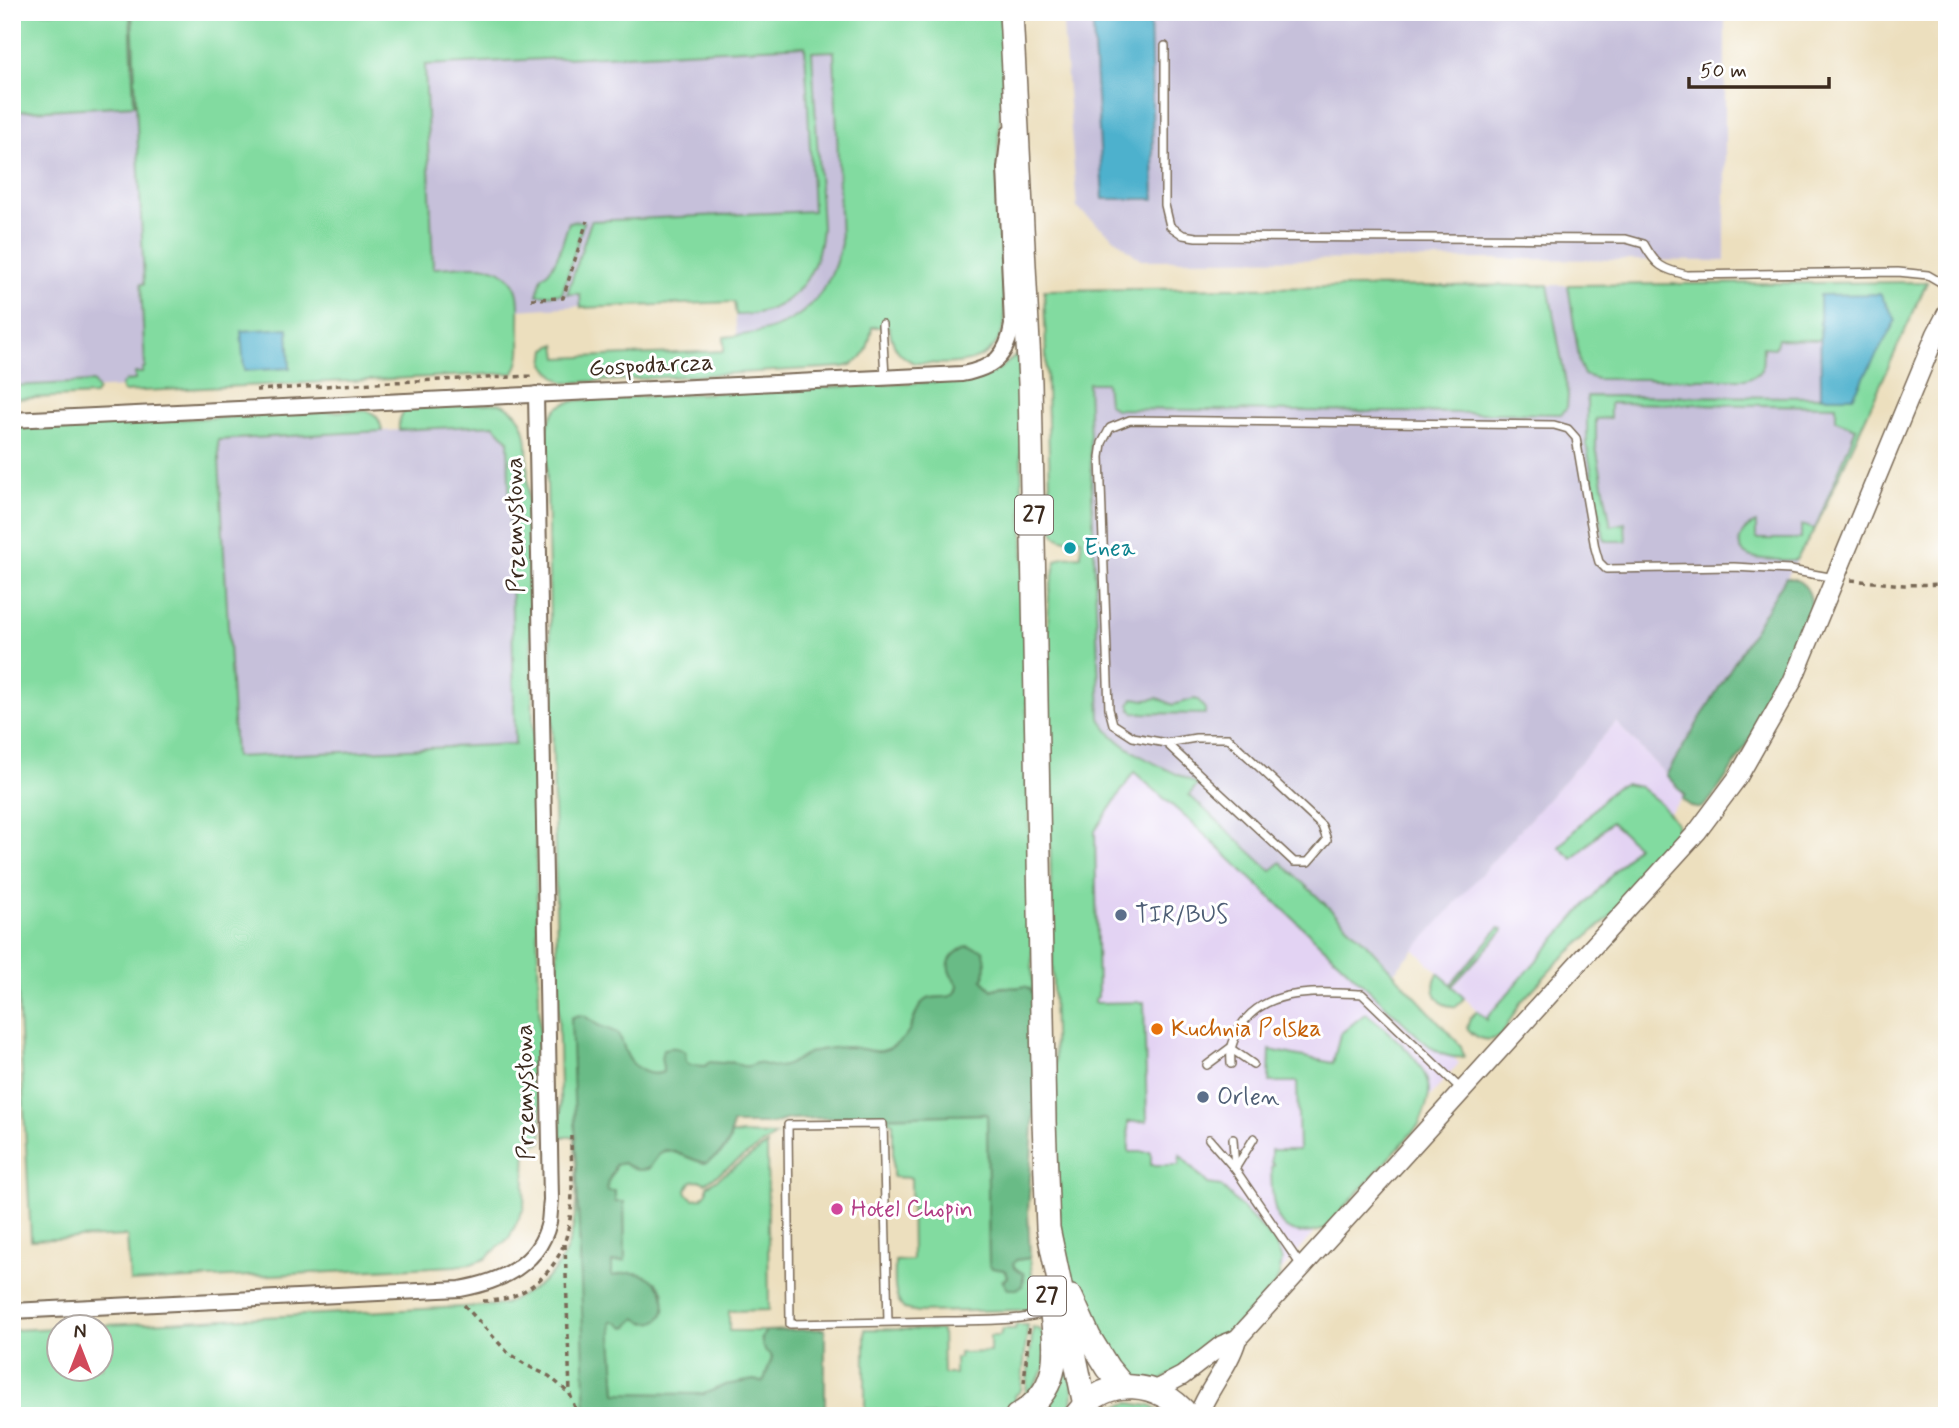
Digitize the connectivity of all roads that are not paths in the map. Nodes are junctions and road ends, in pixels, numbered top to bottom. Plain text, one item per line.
1 (1012, 12) edge
2 (1165, 46) dead end
3 (1014, 73) junction
4 (1947, 286) edge
5 (1947, 313) edge
6 (882, 324) dead end
7 (885, 377) junction
8 (536, 394) junction
9 (12, 420) edge
10 (1835, 578) junction
11 (1167, 743) junction
12 (1230, 1048) junction
13 (1253, 1064) dead end
14 (1207, 1065) dead end
15 (1231, 1065) dead end
16 (1464, 1091) junction
17 (1044, 1121) junction
18 (1254, 1138) dead end
19 (1209, 1139) dead end
20 (1233, 1139) dead end
21 (1235, 1169) junction
22 (1303, 1267) junction
23 (1055, 1310) junction
24 (12, 1311) edge
25 (888, 1322) junction
26 (1237, 1339) junction
27 (1124, 1387) junction
28 (1155, 1390) junction
29 (1080, 1410) edge
30 (1021, 1413) edge
31 (1188, 1416) edge
32 (1198, 1416) edge

1 - 3 main road, 27
2 - 4 lane
3 - 7 street, Gospodarcza
3 - 17 main road, 27
5 - 10 street
6 - 7 lane
7 - 8 street, Gospodarcza
8 - 9 street, Gospodarcza
8 - 24 street, Przemysłowa
10 - 11 lane
10 - 16 street
11 - 11 lane
12 - 13 lane
12 - 14 lane
12 - 15 lane
12 - 16 lane
16 - 22 street
17 - 23 main road, 27
17 - 23 main road, 27
18 - 21 lane
19 - 21 lane
20 - 21 lane
21 - 22 lane
22 - 26 street
23 - 25 lane
23 - 27 main road, 27
23 - 29 main road, 27
23 - 30 main road, 27
25 - 25 lane
26 - 28 street
26 - 32 street
27 - 28 main road
27 - 29 main road
28 - 31 main road

